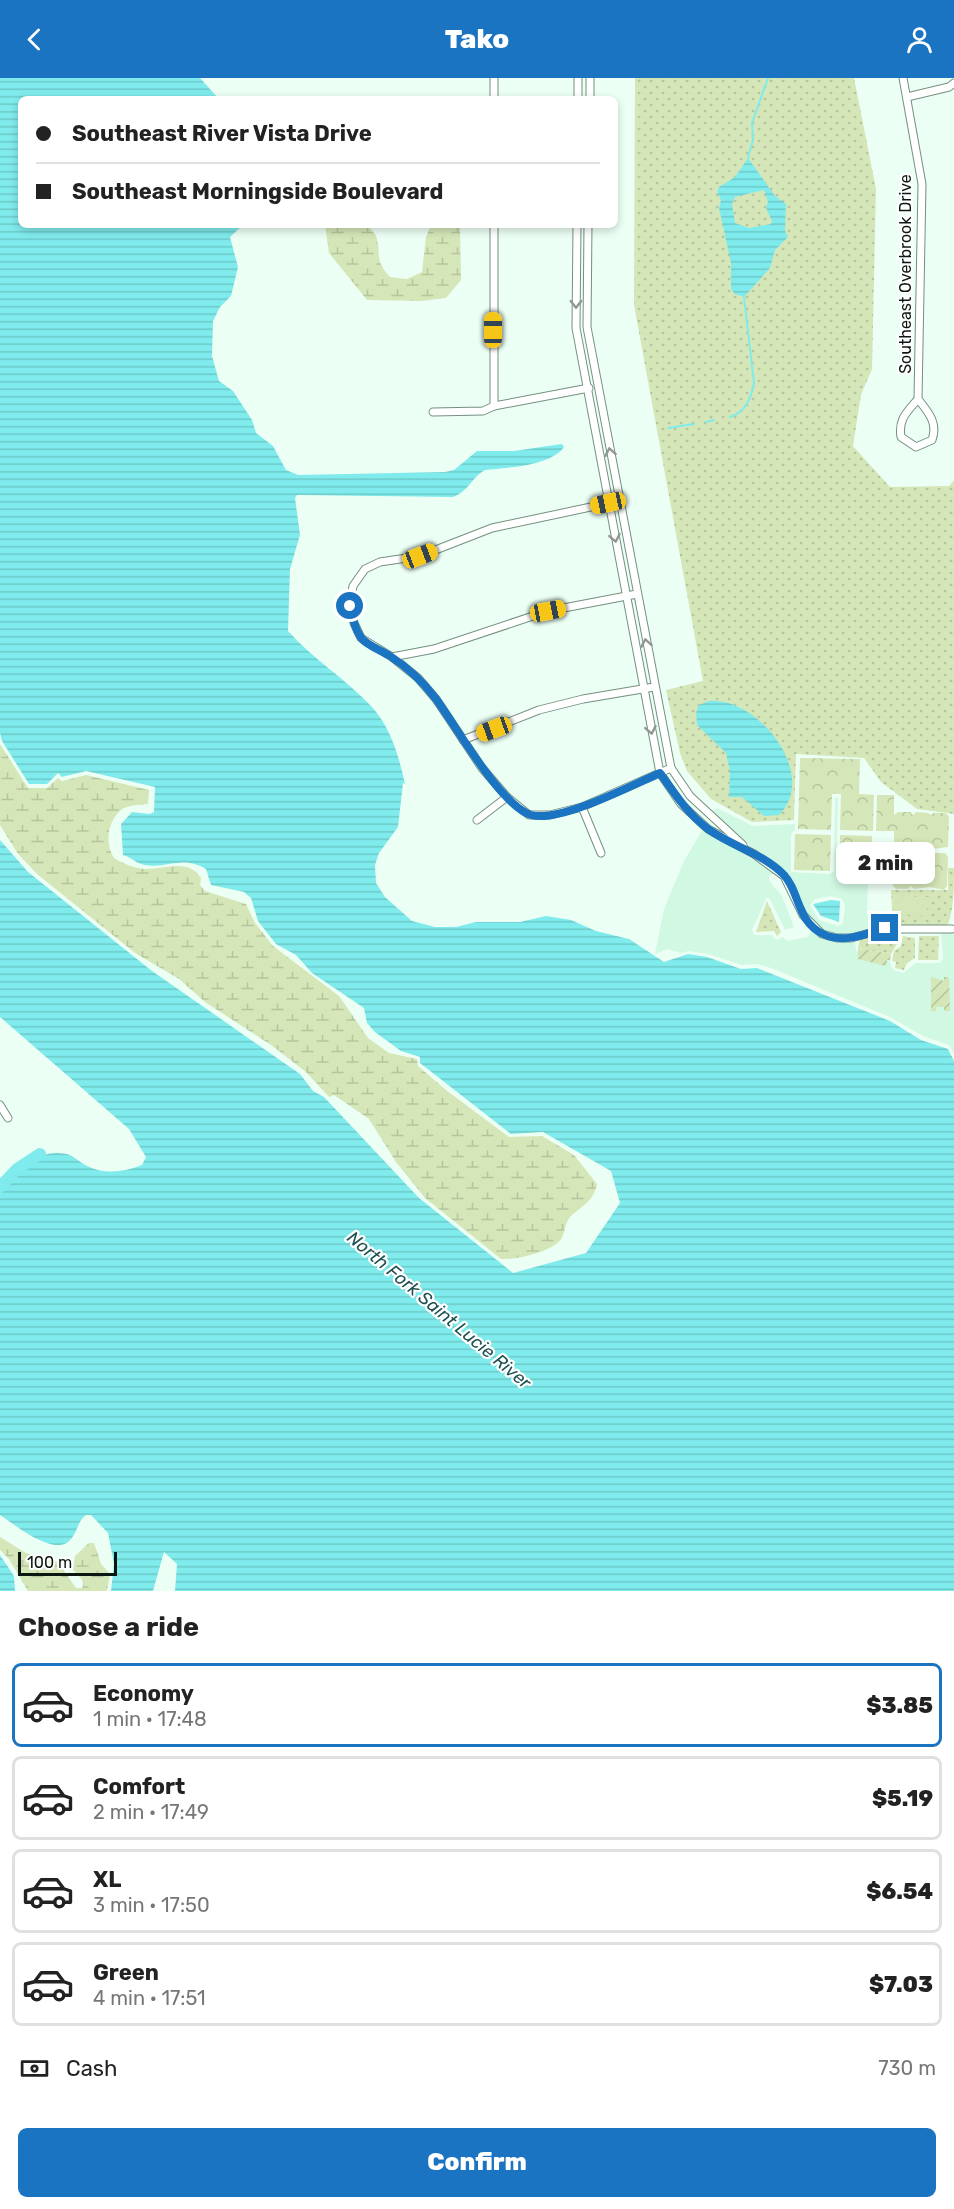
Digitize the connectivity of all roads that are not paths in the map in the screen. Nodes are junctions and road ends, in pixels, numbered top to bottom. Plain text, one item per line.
1 (494, 78) edge
2 (578, 78) edge
3 (590, 78) edge
4 (903, 78) edge
5 (954, 83) edge
6 (494, 96) edge
7 (578, 96) edge
8 (590, 96) edge
9 (907, 97) junction
10 (494, 228) edge
11 (577, 228) edge
12 (588, 228) edge
13 (576, 283) junction
14 (587, 283) junction
15 (599, 386) junction
16 (588, 388) junction
17 (918, 399) junction
18 (494, 406) junction
19 (433, 411) dead end
20 (619, 501) junction
21 (608, 503) junction
22 (637, 594) junction
23 (626, 596) junction
24 (392, 657) junction
25 (654, 687) junction
26 (643, 689) junction
27 (463, 740) junction
28 (671, 768) junction
29 (660, 773) junction
30 (507, 797) junction
31 (582, 807) junction
32 (477, 820) dead end
33 (601, 853) dead end
34 (754, 854) junction
35 (952, 928) edge
36 (0, 1105) edge
37 (8, 1118) dead end

1 - 6 street
2 - 7 street
3 - 8 street
4 - 9 street, Southeast Overbrook Drive
5 - 9 street
9 - 17 street, Southeast Overbrook Drive
10 - 18 street
11 - 13 street
12 - 14 street
13 - 14 street
13 -> 16 street
14 - 15 street
15 - 16 street
20 -> 15 street
16 - 18 street
16 - 21 street
17 - 17 street
18 - 19 street
20 - 21 street
20 - 22 street
21 -> 23 street
21 - 24 street
22 - 23 street
25 -> 22 street
23 - 24 street
23 - 26 street
24 - 27 street
25 - 26 street
25 - 28 street
26 - 27 street
26 -> 29 street
27 - 30 street
28 - 29 street
28 - 34 street
29 - 31 street
29 - 34 street
30 - 31 street
30 - 32 street
31 - 33 street
34 - 35 street
36 - 37 street

